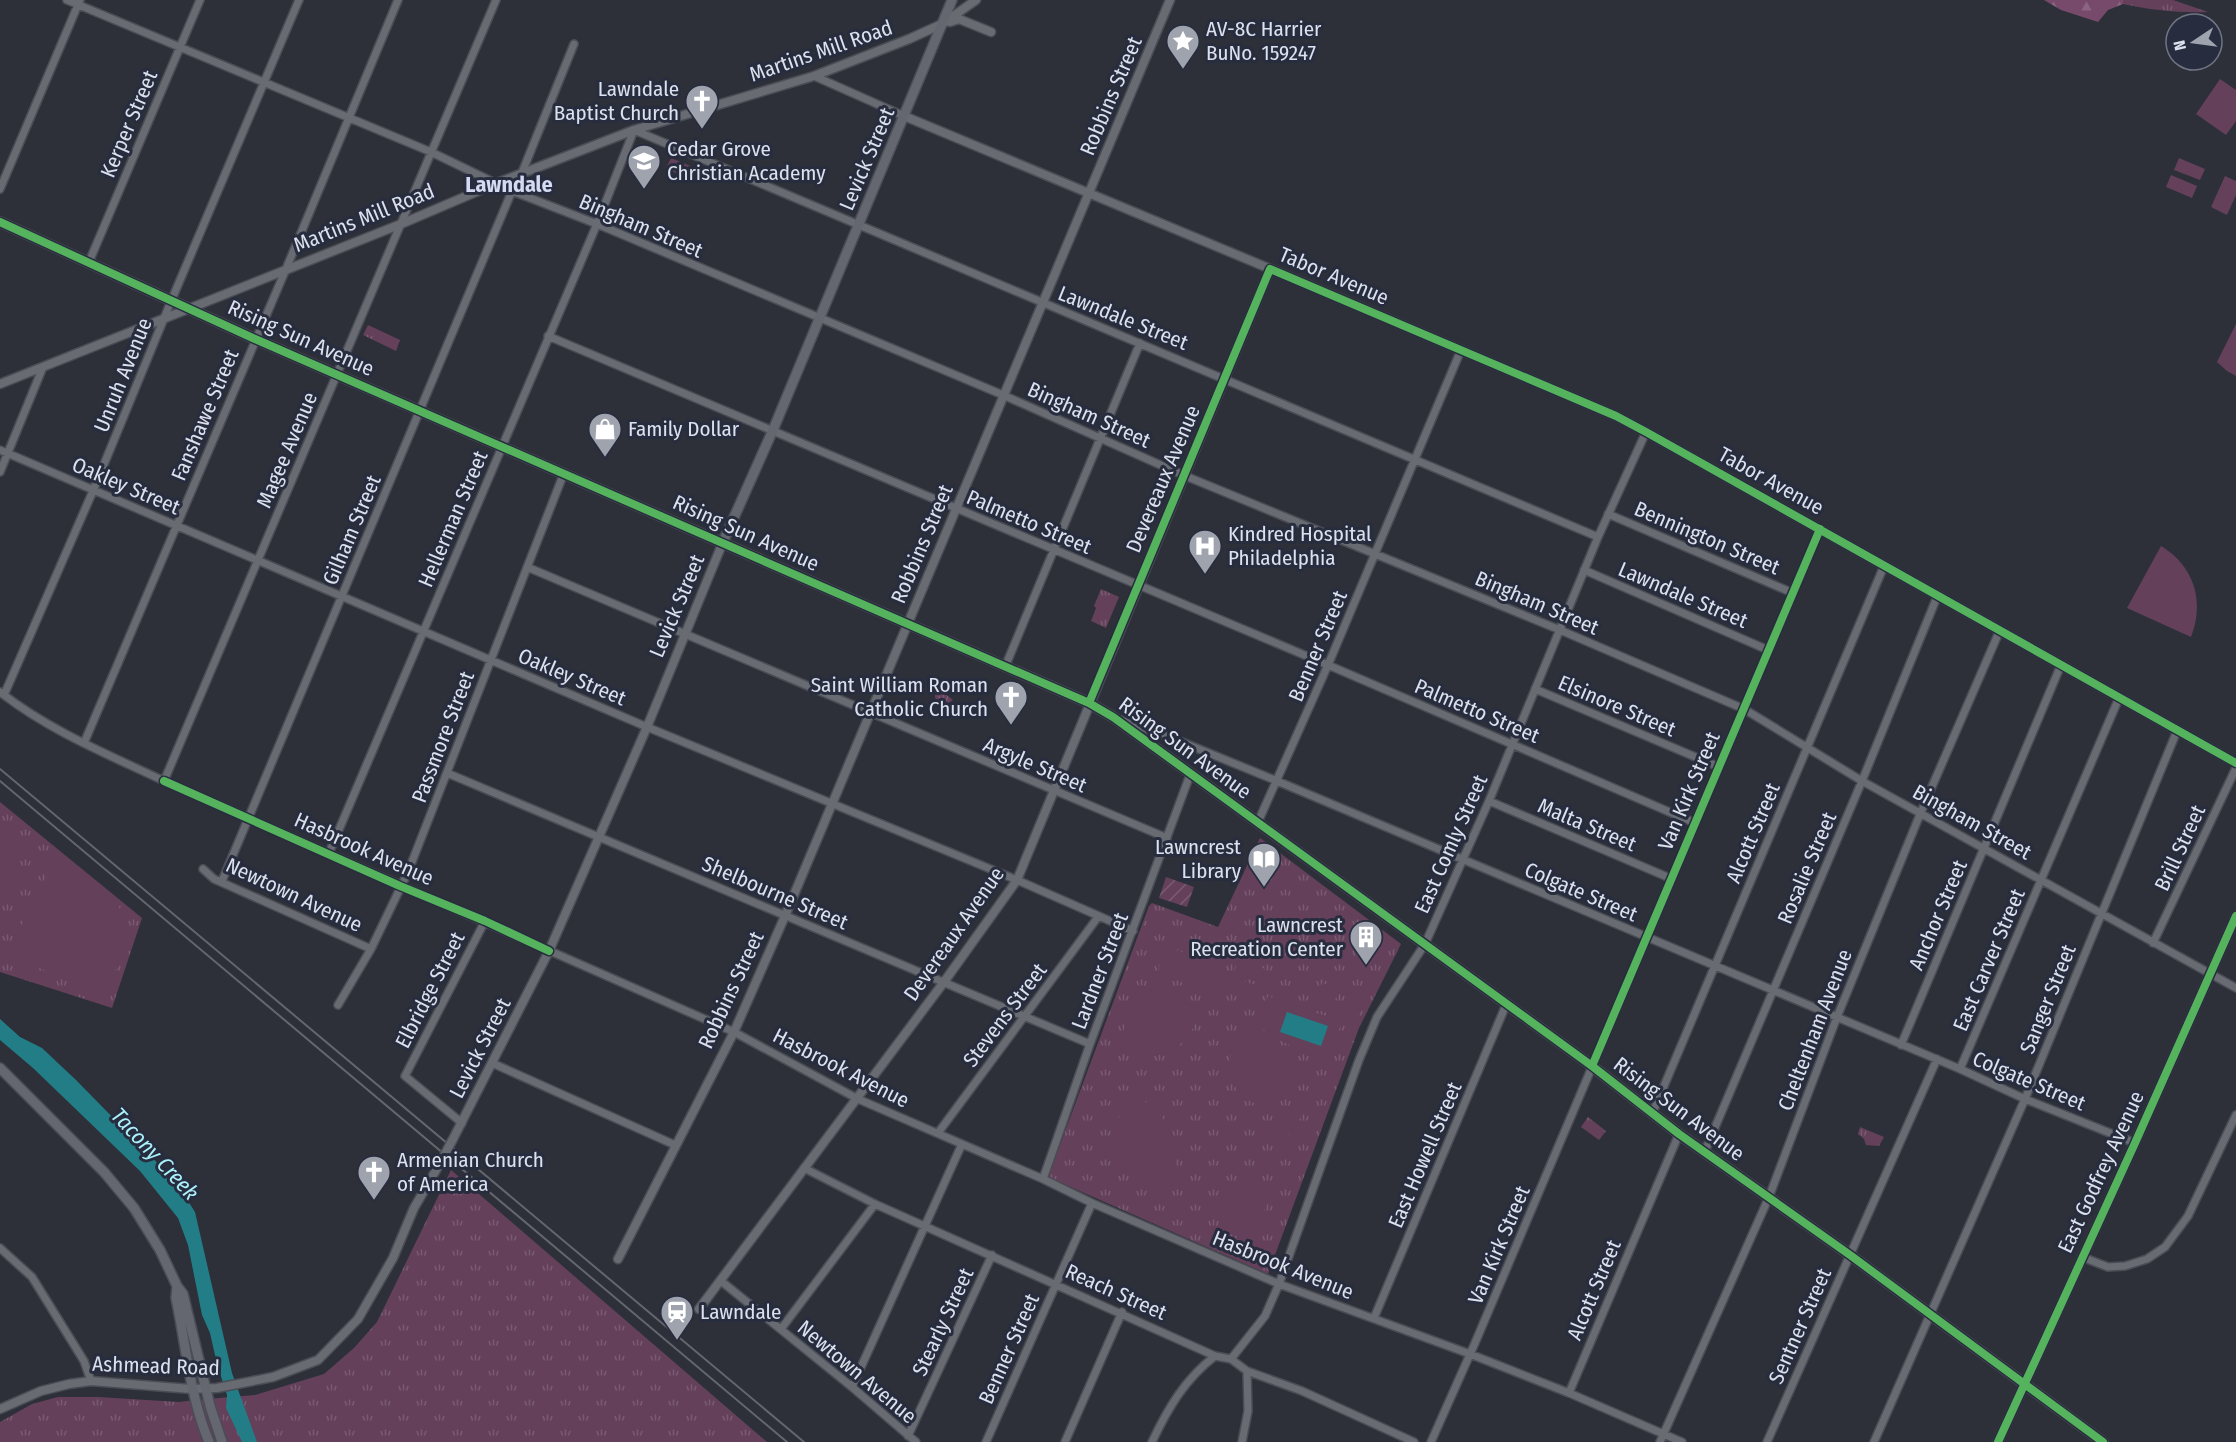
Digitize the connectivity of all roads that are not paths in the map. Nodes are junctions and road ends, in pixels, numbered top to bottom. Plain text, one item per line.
1 (67, 0) edge
2 (200, 0) edge
3 (299, 0) edge
4 (398, 0) edge
5 (496, 0) edge
6 (952, 0) edge
7 (976, 0) edge
8 (1170, 0) edge
9 (79, 2) edge
10 (942, 24) junction
11 (991, 32) dead end
12 (574, 44) dead end
13 (180, 48) junction
14 (814, 76) junction
15 (264, 84) junction
16 (904, 116) junction
17 (349, 119) junction
18 (634, 130) junction
19 (431, 152) junction
20 (521, 175) junction
21 (497, 183) junction
22 (0, 189) edge
23 (512, 191) junction
24 (1089, 193) junction
25 (0, 222) edge
26 (401, 224) junction
27 (597, 224) junction
28 (859, 224) junction
29 (89, 261) junction
30 (286, 268) junction
31 (1270, 269) junction
32 (172, 299) junction
33 (1042, 302) junction
34 (190, 308) junction
35 (164, 319) junction
36 (819, 319) junction
37 (548, 336) junction
38 (255, 339) junction
39 (1140, 343) junction
40 (1461, 350) junction
41 (43, 367) junction
42 (337, 374) junction
43 (1225, 379) junction
44 (0, 384) edge
45 (1003, 395) junction
46 (420, 411) junction
47 (773, 430) junction
48 (1646, 432) junction
49 (1101, 438) junction
50 (502, 446) junction
51 (0, 450) edge
52 (8, 454) junction
53 (1414, 459) junction
54 (0, 472) edge
55 (564, 473) junction
56 (1184, 475) junction
57 (93, 491) junction
58 (956, 509) junction
59 (1608, 514) junction
60 (177, 525) junction
61 (1820, 529) junction
62 (1598, 537) junction
63 (723, 542) junction
64 (1054, 550) junction
65 (1374, 554) junction
66 (258, 562) junction
67 (1884, 566) junction
68 (526, 567) junction
69 (1584, 570) junction
70 (1137, 585) junction
71 (1793, 593) junction
72 (341, 596) junction
73 (1937, 597) junction
74 (908, 623) junction
75 (424, 630) junction
76 (1560, 630) junction
77 (2000, 630) junction
78 (685, 633) junction
79 (1768, 650) junction
80 (490, 660) junction
81 (1328, 665) junction
82 (2061, 665) junction
83 (1005, 666) junction
84 (1535, 689) junction
85 (2, 693) edge
86 (2119, 698) junction
87 (1089, 703) junction
88 (1744, 709) junction
89 (870, 712) junction
90 (1113, 717) junction
91 (647, 727) junction
92 (2178, 731) junction
93 (84, 743) junction
94 (1513, 745) junction
95 (1807, 748) junction
96 (2236, 766) edge
97 (1719, 767) junction
98 (447, 773) junction
99 (1190, 775) junction
100 (164, 781) junction
101 (1277, 781) junction
102 (1862, 781) junction
103 (1053, 792) junction
104 (1489, 801) junction
105 (832, 802) junction
106 (1921, 813) junction
107 (248, 817) junction
108 (1258, 822) junction
109 (1695, 823) junction
110 (599, 838) junction
111 (1167, 838) junction
112 (1985, 848) junction
113 (329, 853) junction
114 (1463, 860) junction
115 (203, 869) dead end
116 (1017, 879) junction
117 (1672, 879) junction
118 (2042, 880) junction
119 (222, 881) junction
120 (400, 886) junction
121 (2101, 913) junction
122 (785, 916) junction
123 (1098, 916) junction
124 (2236, 916) edge
125 (485, 921) junction
126 (1133, 931) junction
127 (1647, 938) junction
128 (2153, 943) junction
129 (1425, 944) junction
130 (372, 949) junction
131 (549, 951) junction
132 (1714, 966) junction
133 (2209, 974) junction
134 (945, 982) junction
135 (2236, 988) edge
136 (1773, 990) junction
137 (338, 1005) dead end
138 (1506, 1005) junction
139 (1025, 1016) junction
140 (1837, 1017) junction
141 (734, 1032) junction
142 (1090, 1044) junction
143 (1901, 1045) junction
144 (1937, 1059) junction
145 (492, 1063) junction
146 (1592, 1066) junction
147 (0, 1068) edge
148 (1960, 1069) junction
149 (858, 1099) junction
150 (2025, 1099) junction
151 (1653, 1112) junction
152 (2236, 1115) edge
153 (462, 1123) junction
154 (938, 1133) junction
155 (1679, 1134) junction
156 (2135, 1143) junction
157 (962, 1144) junction
158 (675, 1145) junction
159 (1705, 1151) junction
160 (446, 1152) joint
161 (804, 1168) junction
162 (1043, 1179) junction
163 (1769, 1197) junction
164 (1092, 1203) junction
165 (875, 1204) junction
166 (924, 1225) junction
167 (0, 1248) edge
168 (992, 1255) junction
169 (1850, 1255) junction
170 (2082, 1257) junction
171 (618, 1258) dead end
172 (721, 1281) junction
173 (1056, 1283) junction
174 (1279, 1284) junction
175 (177, 1287) junction
176 (699, 1309) dead end
177 (1122, 1312) junction
178 (1930, 1316) junction
179 (1374, 1318) junction
180 (780, 1329) junction
181 (1470, 1354) junction
182 (1215, 1356) junction
183 (1231, 1359) junction
184 (1247, 1371) junction
185 (91, 1381) junction
186 (2024, 1384) junction
187 (852, 1387) junction
188 (194, 1389) junction
189 (206, 1389) junction
190 (1569, 1393) junction
191 (0, 1408) edge
192 (1664, 1434) junction
193 (908, 1436) junction
194 (209, 1442) edge
195 (222, 1442) edge
196 (916, 1442) edge
197 (986, 1442) edge
198 (1065, 1442) edge
199 (1152, 1442) edge
200 (1242, 1442) edge
201 (1414, 1442) edge
202 (1431, 1442) edge
203 (1660, 1442) edge
204 (1682, 1442) edge
205 (1767, 1442) edge
206 (1874, 1442) edge
207 (1998, 1442) edge
208 (2103, 1442) edge

1 - 9 street, Bingham Street
2 - 13 street, Kerper Street
3 - 15 street, Unruh Avenue
4 - 17 street, Fanshawe Street
5 - 19 street, Magee Avenue
6 - 10 main road, Levick Street
7 - 10 street, Martins Mill Road
8 - 24 street, Robbins Street
9 - 13 street, Bingham Street
9 - 22 street
10 - 11 street
10 - 14 street, Martins Mill Road
10 - 16 main road, Levick Street
12 - 20 street
13 - 15 street, Bingham Street
13 - 29 street, Kerper Street
14 - 16 street, Tabor Avenue
14 - 18 street, Martins Mill Road
15 - 17 street, Bingham Street
15 - 32 street, Unruh Avenue
16 - 24 street, Tabor Avenue
16 - 28 main road, Levick Street
17 - 19 street, Bingham Street
17 - 30 street, Fanshawe Street
18 - 20 street, Martins Mill Road
18 - 27 street, Hellerman Street
18 - 28 street, Lawndale Street
19 - 21 street, Bingham Street
19 - 26 street, Magee Avenue
20 - 21 street, Martins Mill Road
21 - 23 street, Bingham Street
21 - 26 street, Martins Mill Road
23 - 27 street, Bingham Street
23 - 46 street, Gilham Street
24 - 31 street, Tabor Avenue
24 - 33 street, Robbins Street
25 - 29 main road, Rising Sun Avenue
26 - 30 street, Martins Mill Road
26 - 42 street, Magee Avenue
27 - 36 street, Bingham Street
27 - 37 street, Hellerman Street
28 - 33 street, Lawndale Street
28 - 36 main road, Levick Street
29 - 32 main road, Rising Sun Avenue
30 - 34 street, Martins Mill Road
30 - 38 street, Fanshawe Street
31 - 40 street, Tabor Avenue
31 - 43 street, Devereaux Avenue
32 - 34 main road, Rising Sun Avenue
32 - 35 street, Unruh Avenue
33 - 39 street, Lawndale Street
33 - 45 street, Robbins Street
34 - 35 street, Martins Mill Road
34 - 38 main road, Rising Sun Avenue
35 - 41 street, Martins Mill Road
35 - 57 street, Unruh Avenue
36 - 45 street, Bingham Street
36 - 47 main road, Levick Street
37 - 47 street, Palmetto Street
37 - 50 street, Hellerman Street
38 - 42 main road, Rising Sun Avenue
38 - 60 street, Fanshawe Street
39 - 43 street, Lawndale Street
39 - 49 street
40 - 48 street, Tabor Avenue
40 - 53 street, Benner Street
41 - 44 street, Martins Mill Road
41 - 52 street
42 - 46 main road, Rising Sun Avenue
42 - 66 street, Magee Avenue
43 - 53 street, Lawndale Street
43 - 56 street, Devereaux Avenue
45 - 49 street, Bingham Street
45 - 58 street, Robbins Street
46 - 50 main road, Rising Sun Avenue
46 - 72 street, Gilham Street
47 - 58 street, Palmetto Street
47 - 63 main road, Levick Street
48 - 59 street, East Comly Street
48 - 61 street, Tabor Avenue
49 - 56 street, Bingham Street
49 - 64 street
50 - 55 main road, Rising Sun Avenue
50 - 75 street, Hellerman Street
51 - 52 street, Oakley Street
52 - 54 street
52 - 57 street, Oakley Street
53 - 62 street, Lawndale Street
53 - 65 street, Benner Street
55 - 63 main road, Rising Sun Avenue
55 - 68 street, Passmore Street
56 - 65 street, Bingham Street
56 - 70 street, Devereaux Avenue
57 - 60 street, Oakley Street
57 - 85 street, Unruh Avenue
58 - 64 street, Palmetto Street
58 - 74 street, Robbins Street
59 - 62 street, East Comly Street
59 - 71 street, Bennington Street
60 - 66 street, Oakley Street
60 - 93 street, Fanshawe Street
61 - 67 street, Tabor Avenue
61 - 71 street, Van Kirk Street
62 - 69 street, East Comly Street
63 - 74 main road, Rising Sun Avenue
63 - 78 street, Levick Street
64 - 70 street, Palmetto Street
64 - 83 street
65 - 76 street, Bingham Street
65 - 81 street, Benner Street
66 - 72 street, Oakley Street
66 - 100 street, Magee Avenue
67 - 73 street, Tabor Avenue
67 - 95 street, Alcott Street
68 - 78 street, Argyle Street
68 - 80 street, Passmore Street
69 - 76 street, East Comly Street
69 - 79 street, Lawndale Street
70 - 81 street, Palmetto Street
70 - 87 street, Devereaux Avenue
71 - 79 street, Van Kirk Street
72 - 75 street, Oakley Street
72 - 107 street, Gilham Street
73 - 77 street, Tabor Avenue
73 - 102 street, Rosalie Street
74 - 83 main road, Rising Sun Avenue
74 - 89 street, Robbins Street
75 - 80 street, Oakley Street
75 - 113 street, Hellerman Street
76 - 84 street, East Comly Street
76 - 88 street, Bingham Street
77 - 82 street, Tabor Avenue
77 - 106 street, Cheltenham Avenue
78 - 89 street, Argyle Street
78 - 91 street, Levick Street
79 - 88 street, Van Kirk Street
80 - 91 street, Oakley Street
80 - 98 street, Passmore Street
81 - 94 street, Palmetto Street
81 - 101 street, Benner Street
82 - 86 street, Tabor Avenue
82 - 112 street, Anchor Street
83 - 87 main road, Rising Sun Avenue
84 - 94 street, East Comly Street
84 - 97 street, Elsinore Street
85 - 93 street, Hasbrook Avenue
86 - 92 street, Tabor Avenue
86 - 118 street, East Carver Street
87 - 90 main road, Rising Sun Avenue
87 - 103 street, Devereaux Avenue
88 - 95 street, Bingham Street
88 - 97 street, Van Kirk Street
89 - 103 street, Argyle Street
89 - 105 street, Robbins Street
90 - 99 main road, Rising Sun Avenue
90 - 101 street, Colgate Street
91 - 105 street, Oakley Street
91 - 110 street, Levick Street
92 - 96 street, Tabor Avenue
92 - 121 street, Sanger Street
93 - 100 street, Hasbrook Avenue
94 - 104 street, East Comly Street
94 - 109 street, Palmetto Street
95 - 102 street, Bingham Street
95 - 132 street, Alcott Street
96 - 128 street, Brill Street
97 - 109 street, Van Kirk Street
98 - 110 street, Shelbourne Street
98 - 120 street, Passmore Street
99 - 108 main road, Rising Sun Avenue
99 - 111 street, Lardner Street
100 - 107 street, Hasbrook Avenue
101 - 108 street, Benner Street
101 - 114 street, Colgate Street
102 - 106 street, Bingham Street
102 - 136 street, Rosalie Street
103 - 111 street, Argyle Street
103 - 116 street, Devereaux Avenue
104 - 114 street, East Comly Street
104 - 117 street, Malta Street
105 - 116 street, Oakley Street
105 - 122 street, Robbins Street
106 - 112 street, Bingham Street
106 - 140 street, Cheltenham Avenue
107 - 113 street, Hasbrook Avenue
107 - 119 street, Gilham Street
108 - 129 main road, Rising Sun Avenue
109 - 117 street, Van Kirk Street
110 - 122 street, Shelbourne Street
110 - 131 street, Levick Street
111 - 126 street, Lardner Street
112 - 118 street, Bingham Street
112 - 143 street, Anchor Street
113 - 120 street, Hasbrook Avenue
114 - 127 street, Colgate Street
114 - 129 street, East Comly Street
115 - 119 street, Newtown Avenue
116 - 123 street, Oakley Street
116 - 134 street, Devereaux Avenue
117 - 127 street, Van Kirk Street
118 - 121 street, Bingham Street
118 - 148 street, East Carver Street
119 - 130 street, Newtown Avenue
120 - 125 street, Hasbrook Avenue
120 - 130 street, Passmore Street
121 - 128 street, Bingham Street
121 - 150 street, Sanger Street
122 - 134 street, Shelbourne Street
122 - 141 street, Robbins Street
123 - 126 street, Oakley Street
123 - 139 street, Stevens Street
124 - 133 street, East Godfrey Avenue
125 - 131 street, Hasbrook Avenue
125 - 153 street, Elbridge Street
126 - 142 street, Lardner Street
127 - 132 street, Colgate Street
127 - 146 street, Van Kirk Street
128 - 133 street, Bingham Street
129 - 138 main road, Rising Sun Avenue
129 - 174 street, East Comly Street
130 - 137 street, Passmore Street
131 - 141 street, Hasbrook Avenue
131 - 145 street, Levick Street
132 - 136 street, Colgate Street
132 - 151 street, Alcott Street
133 - 135 street, Bingham Street
133 - 156 street, East Godfrey Avenue
134 - 139 street, Shelbourne Street
134 - 149 street, Devereaux Avenue
136 - 140 street, Colgate Street
136 - 159 street, Rosalie Street
138 - 146 main road, Rising Sun Avenue
138 - 179 street, East Howell Street
139 - 142 street, Shelbourne Street
139 - 154 street, Stevens Street
140 - 143 street, Colgate Street
140 - 163 street, Cheltenham Avenue
141 - 149 street, Hasbrook Avenue
141 - 158 street, Robbins Street
142 - 162 street, Lardner Street
143 - 144 street, Colgate Street
144 - 148 street, Colgate Street
144 - 169 street, Sentner Street
145 - 153 street, Levick Street
145 - 158 street
146 - 151 main road, Rising Sun Avenue
146 - 181 street, Van Kirk Street
147 - 175 main road
148 - 150 street, Colgate Street
149 - 154 street, Hasbrook Avenue
149 - 161 street, Devereaux Avenue
150 - 156 street, Colgate Street
150 - 178 street, Sanger Street
151 - 155 main road, Rising Sun Avenue
152 - 170 street
153 - 160 street, Levick Street, bridge
154 - 157 street, Hasbrook Avenue
155 - 159 main road, Rising Sun Avenue
155 - 190 street, Alcott Street
156 - 170 street, East Godfrey Avenue
157 - 162 street, Hasbrook Avenue
157 - 166 street
158 - 171 street, Robbins Street
159 - 163 main road, Rising Sun Avenue
160 - 189 street, Ashmead Road, bridge
161 - 165 street, Reach Street
161 - 172 street, Devereaux Avenue
162 - 164 street, Hasbrook Avenue
163 - 169 main road, Rising Sun Avenue
163 - 192 street, Cheltenham Avenue
164 - 173 street, Benner Street
164 - 174 street, Hasbrook Avenue
165 - 166 street, Reach Street
165 - 180 street
166 - 168 street, Reach Street
166 - 187 street
167 - 185 street
168 - 173 street, Reach Street
168 - 193 street, Stearly Street
169 - 178 main road, Rising Sun Avenue
169 - 205 street, Sentner Street
170 - 186 street, East Godfrey Avenue
172 - 176 street, Devereaux Avenue
172 - 180 street, Newtown Avenue
173 - 177 street, Reach Street
173 - 197 street, Benner Street
174 - 179 street, Hasbrook Avenue
174 - 183 street, East Comly Street
175 - 188 main road
175 - 189 main road
177 - 182 street, Reach Street
177 - 198 street
178 - 186 main road, Rising Sun Avenue
178 - 206 street, Sanger Street
179 - 181 street, Hasbrook Avenue
180 - 187 street, Newtown Avenue
181 - 190 street, Hasbrook Avenue
181 - 202 street, Van Kirk Street
182 - 183 street, Reach Street
182 - 199 street
183 - 184 street, Reach Street
184 - 200 street
184 - 201 street, Reach Street
185 - 188 street, Ashmead Road
185 - 191 street, Ashmead Road
186 - 207 street, East Godfrey Avenue
186 - 208 main road, Rising Sun Avenue
187 - 193 street, Newtown Avenue
188 - 189 street, Ashmead Road
188 - 194 main road
189 - 195 main road
190 - 192 street, Hasbrook Avenue
192 - 203 street, Cheltenham Avenue
192 - 204 street, Hasbrook Avenue
193 - 196 street, Newtown Avenue

